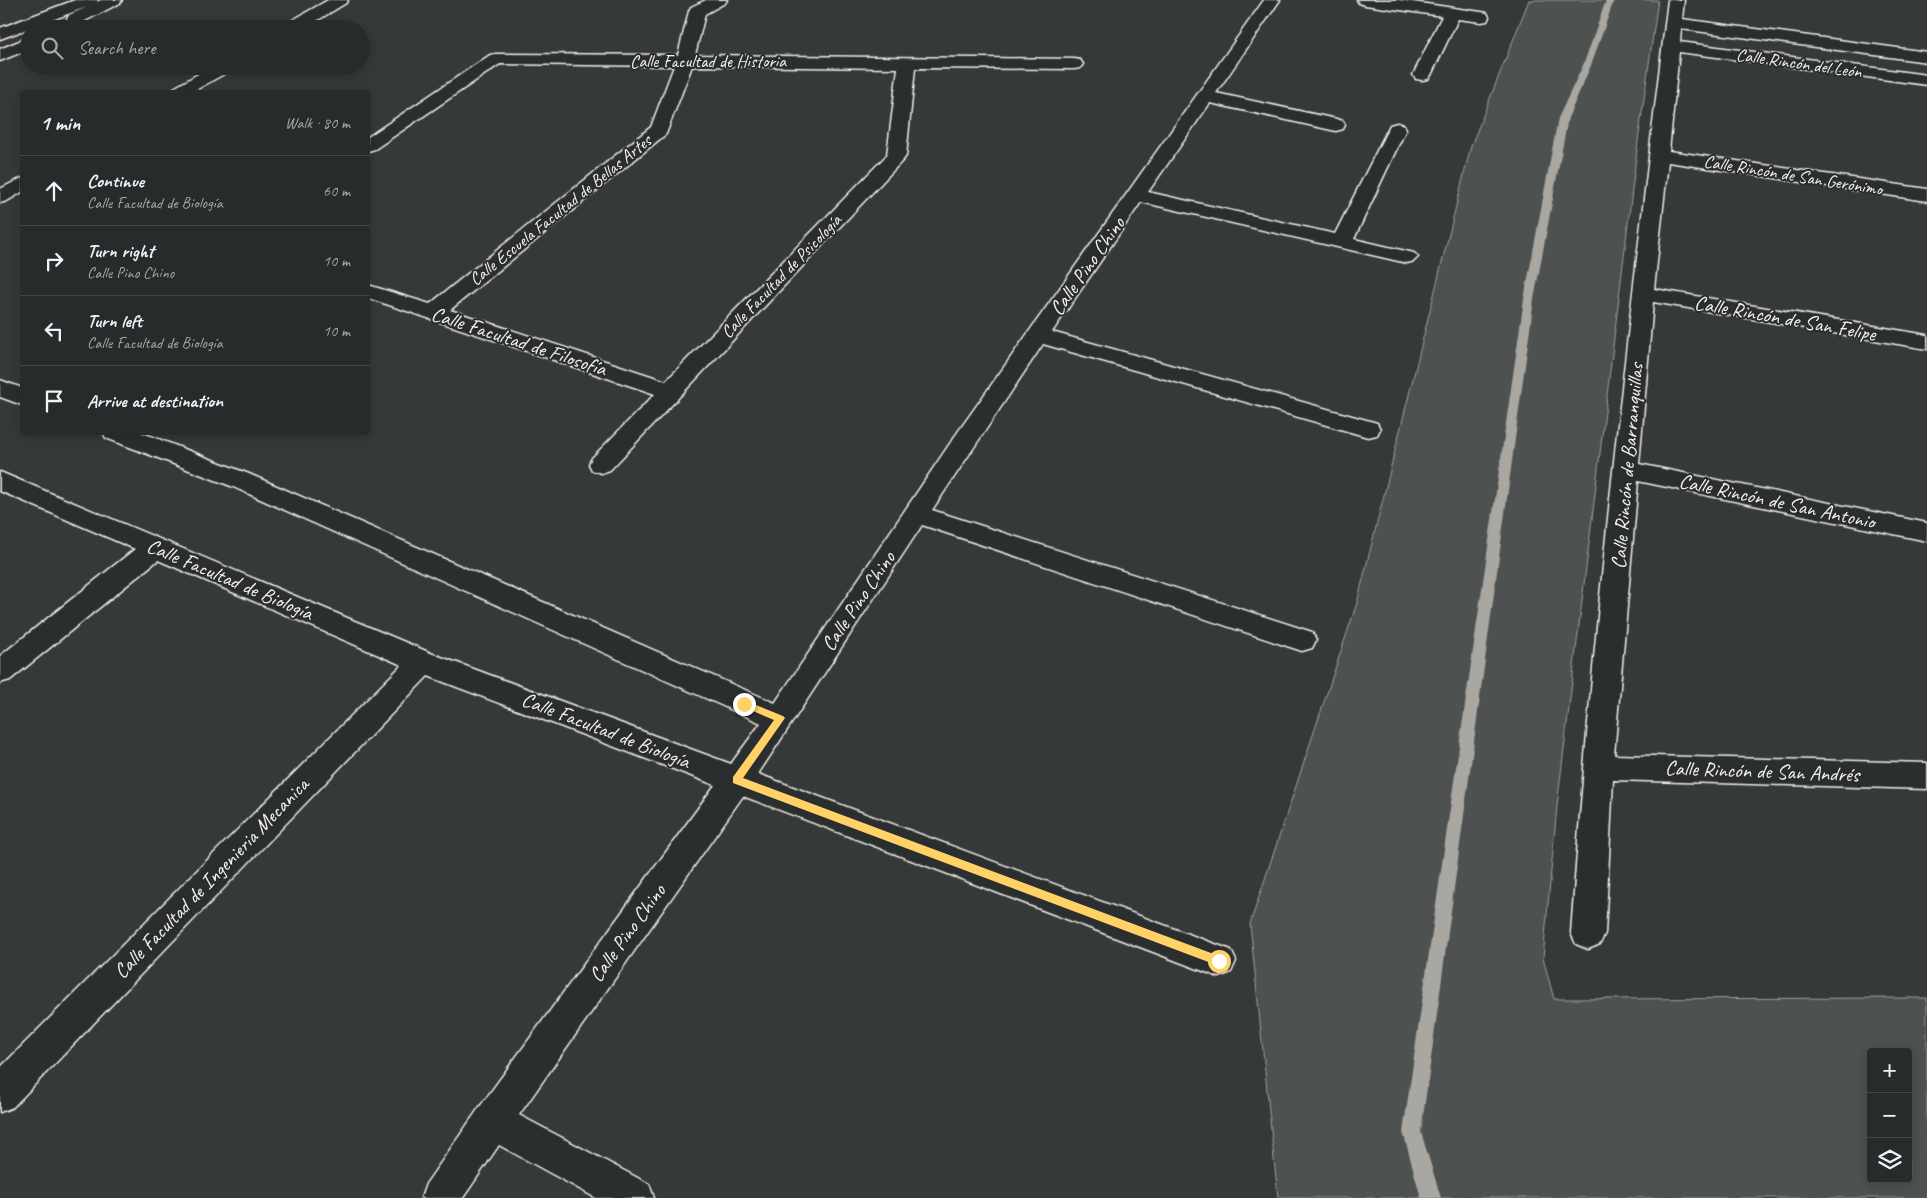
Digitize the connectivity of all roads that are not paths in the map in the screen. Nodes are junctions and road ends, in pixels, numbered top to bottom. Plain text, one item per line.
1 (90, 0) edge
2 (340, 0) edge
3 (719, 0) edge
4 (1272, 0) edge
5 (1365, 0) edge
6 (105, 1) edge
7 (692, 5) edge
8 (1452, 13) junction
9 (1482, 17) dead end
10 (37, 20) edge
11 (72, 20) edge
12 (306, 20) edge
13 (1673, 23) edge
14 (20, 26) edge
15 (0, 34) edge
16 (20, 46) edge
17 (0, 56) edge
18 (1927, 57) edge
19 (685, 61) junction
20 (907, 63) junction
21 (1074, 64) dead end
22 (210, 75) edge
23 (1422, 75) dead end
24 (1927, 80) edge
25 (184, 90) edge
26 (1205, 96) junction
27 (1336, 125) dead end
28 (1397, 129) dead end
29 (370, 144) edge
30 (1660, 155) junction
31 (20, 185) edge
32 (1927, 194) edge
33 (1137, 195) junction
34 (0, 196) edge
35 (1342, 242) junction
36 (1407, 258) dead end
37 (370, 292) edge
38 (1643, 294) junction
39 (434, 312) junction
40 (1038, 335) junction
41 (1927, 342) edge
42 (0, 388) edge
43 (671, 391) junction
44 (20, 396) edge
45 (1368, 429) dead end
46 (123, 435) edge
47 (600, 464) dead end
48 (1628, 470) junction
49 (0, 481) edge
50 (916, 514) junction
51 (1927, 532) edge
52 (156, 547) junction
53 (1302, 640) dead end
54 (423, 662) junction
55 (0, 672) edge
56 (780, 718) junction
57 (1598, 767) junction
58 (1927, 776) edge
59 (736, 780) junction
60 (1588, 933) dead end
61 (1219, 961) dead end
62 (0, 1094) edge
63 (492, 1121) junction
64 (440, 1198) edge
65 (635, 1198) edge

1 - 10 street
2 - 12 street
3 - 7 street
4 - 26 street, Calle Pino Chino
5 - 8 street
6 - 11 street
7 - 19 street, Calle Escuela Facultad de Bellas Artes
8 - 9 street
8 - 23 street
13 - 18 street, Calle Rincón del León
13 - 24 street, Calle Rincón del León
13 - 30 street, Calle Rincón de Barranquillas
14 - 15 street
16 - 17 street
19 - 20 street, Calle Facultad de Historia
19 - 29 street, Calle Facultad de Historia
19 - 39 street, Calle Escuela Facultad de Bellas Artes
20 - 21 street, Calle Facultad de Historia
20 - 43 street, Calle Facultad de Psicología
22 - 25 street
26 - 27 street
26 - 33 street, Calle Pino Chino
28 - 35 street
30 - 32 street, Calle Rincón de San Gerónimo
30 - 38 street, Calle Rincón de Barranquillas
31 - 34 street
33 - 35 street
33 - 40 street, Calle Pino Chino
35 - 36 street
37 - 39 street, Calle Facultad de Filosofía
38 - 41 street, Calle Rincón de San Felipe
38 - 48 street, Calle Rincón de Barranquillas
39 - 43 street, Calle Facultad de Filosofía
40 - 45 street
40 - 50 street, Calle Pino Chino
42 - 44 street
43 - 47 street, Calle Facultad de Psicología
46 - 56 street
48 - 51 street, Calle Rincón de San Antonio
48 - 57 street, Calle Rincón de Barranquillas
49 - 52 street, Calle Facultad de Biología
50 - 53 street
50 - 56 street, Calle Pino Chino
52 - 54 street, Calle Facultad de Biología
52 - 55 street
54 - 59 street, Calle Facultad de Biología
54 - 62 street, Calle Facultad de Ingenieria Mecanica
56 - 59 street, Calle Pino Chino
57 - 58 street, Calle Rincón de San Andrés
57 - 60 street, Calle Rincón de Barranquillas
59 - 61 street, Calle Facultad de Biología
59 - 63 street, Calle Pino Chino
63 - 64 street, Calle Pino Chino
63 - 65 street

